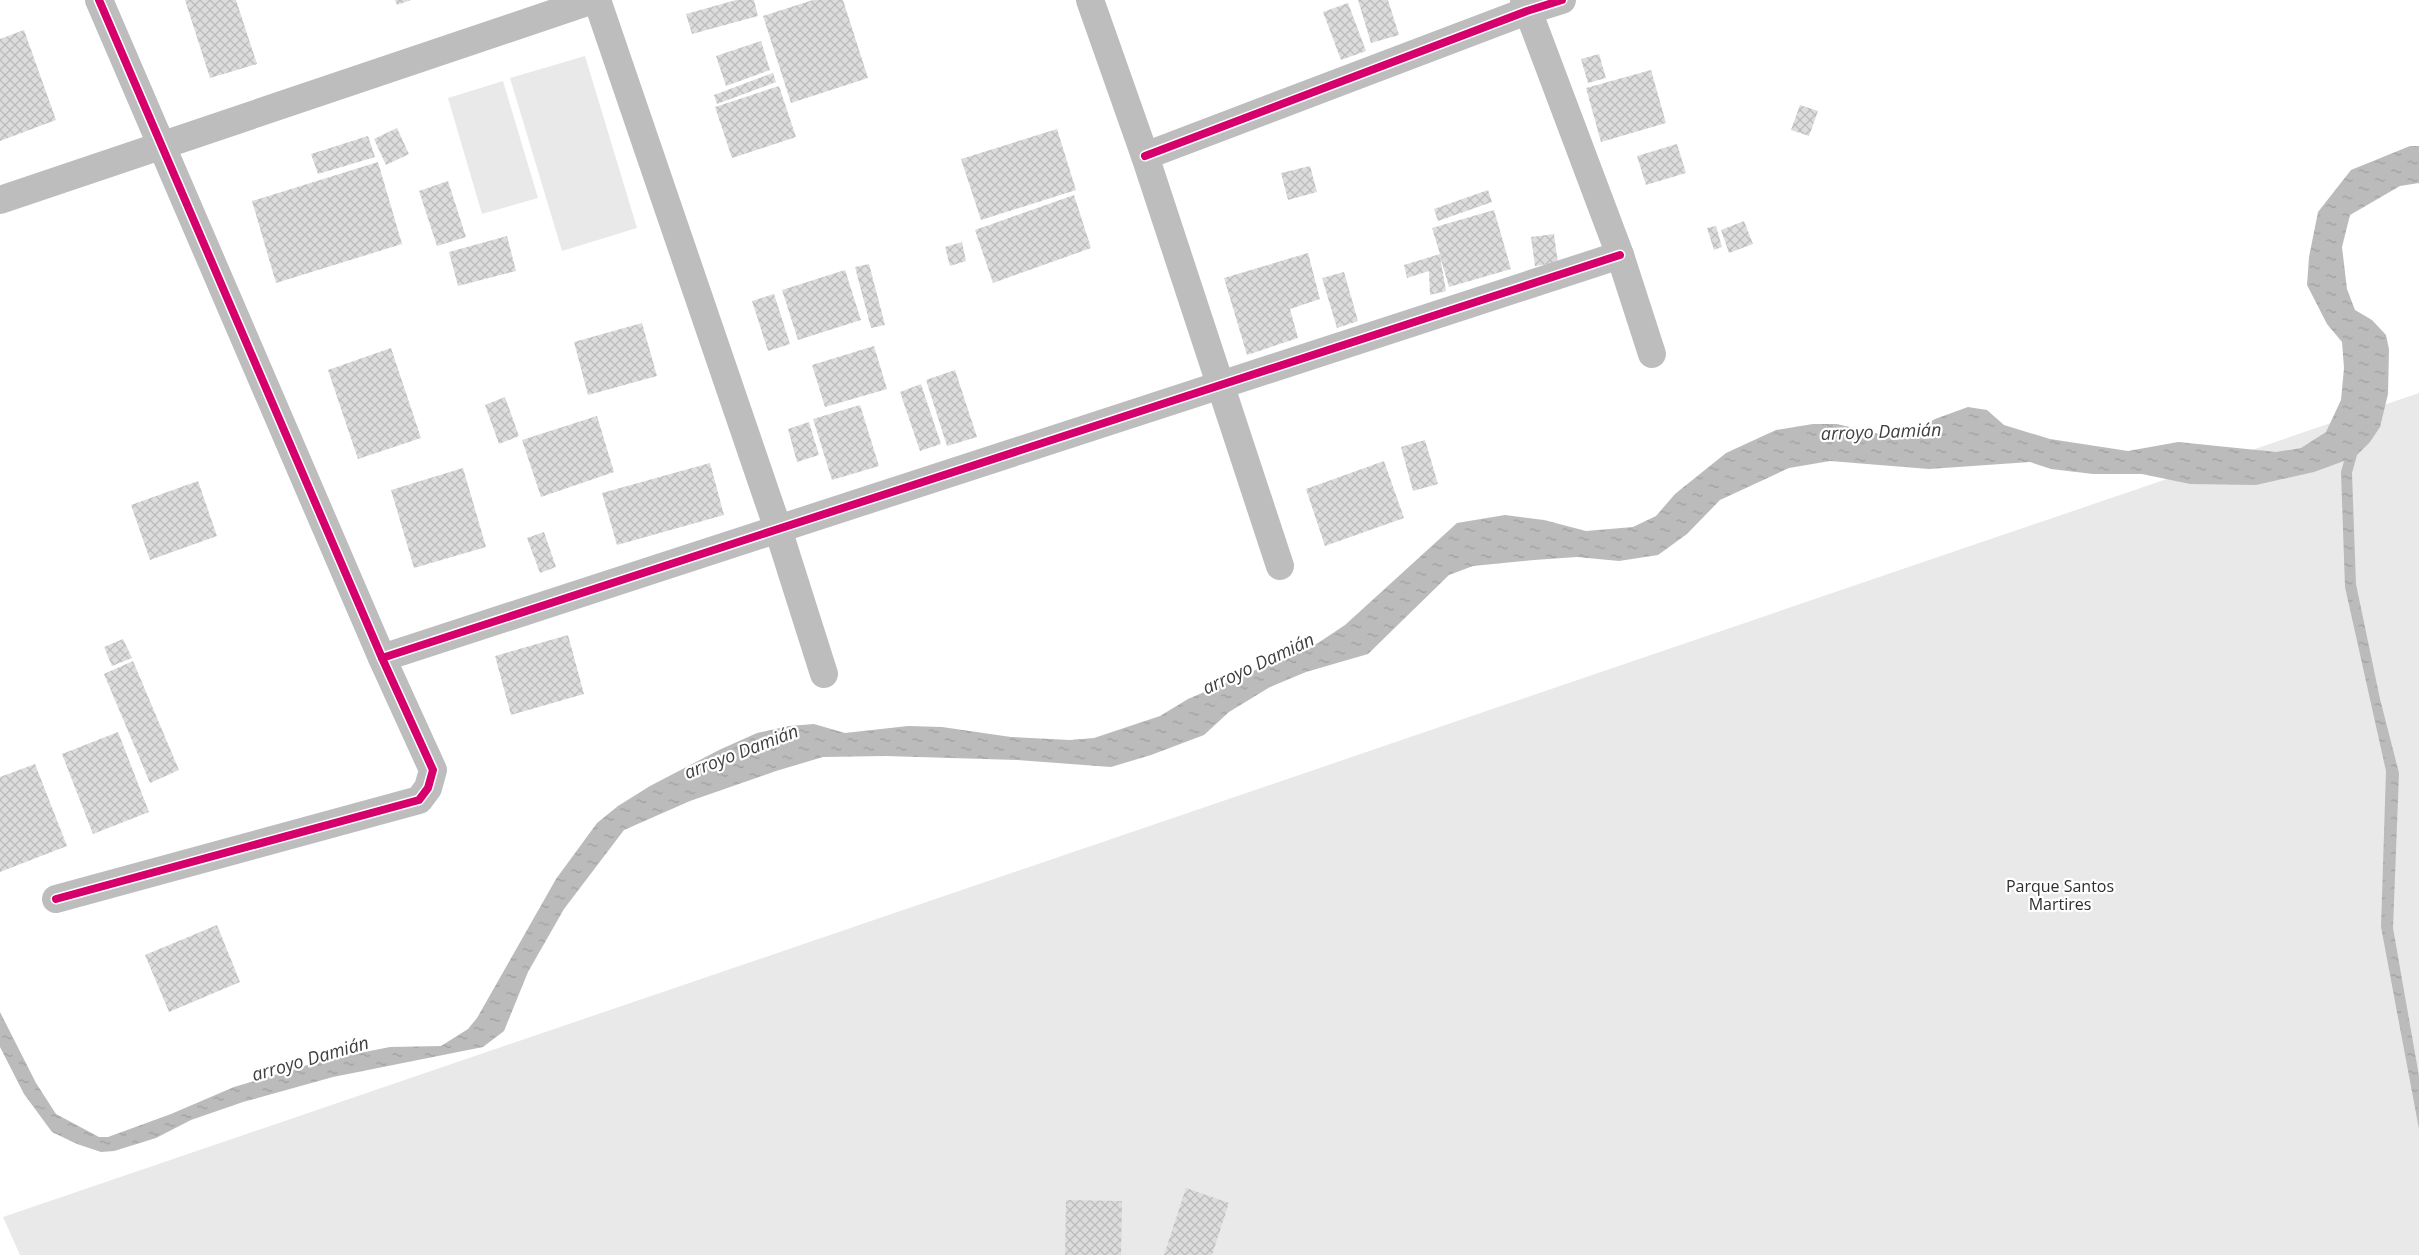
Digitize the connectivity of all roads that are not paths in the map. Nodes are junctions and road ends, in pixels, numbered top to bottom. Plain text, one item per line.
1 (99, 0) edge
2 (593, 0) edge
3 (597, 0) edge
4 (1090, 0) edge
5 (1562, 0) edge
6 (1525, 6) edge
7 (161, 146) junction
8 (1145, 156) junction
9 (0, 200) edge
10 (1620, 256) junction
11 (1652, 354) dead end
12 (1219, 386) junction
13 (778, 529) junction
14 (1280, 566) dead end
15 (382, 658) junction
16 (824, 674) dead end
17 (56, 899) dead end

1 - 7 street
2 - 7 street
3 - 13 street
4 - 8 street
5 - 6 street
6 - 8 street
6 - 10 street
7 - 9 street
7 - 15 street
8 - 12 street
10 - 11 street
10 - 12 street
12 - 13 street
12 - 14 street
13 - 15 street
13 - 16 street
15 - 17 street

